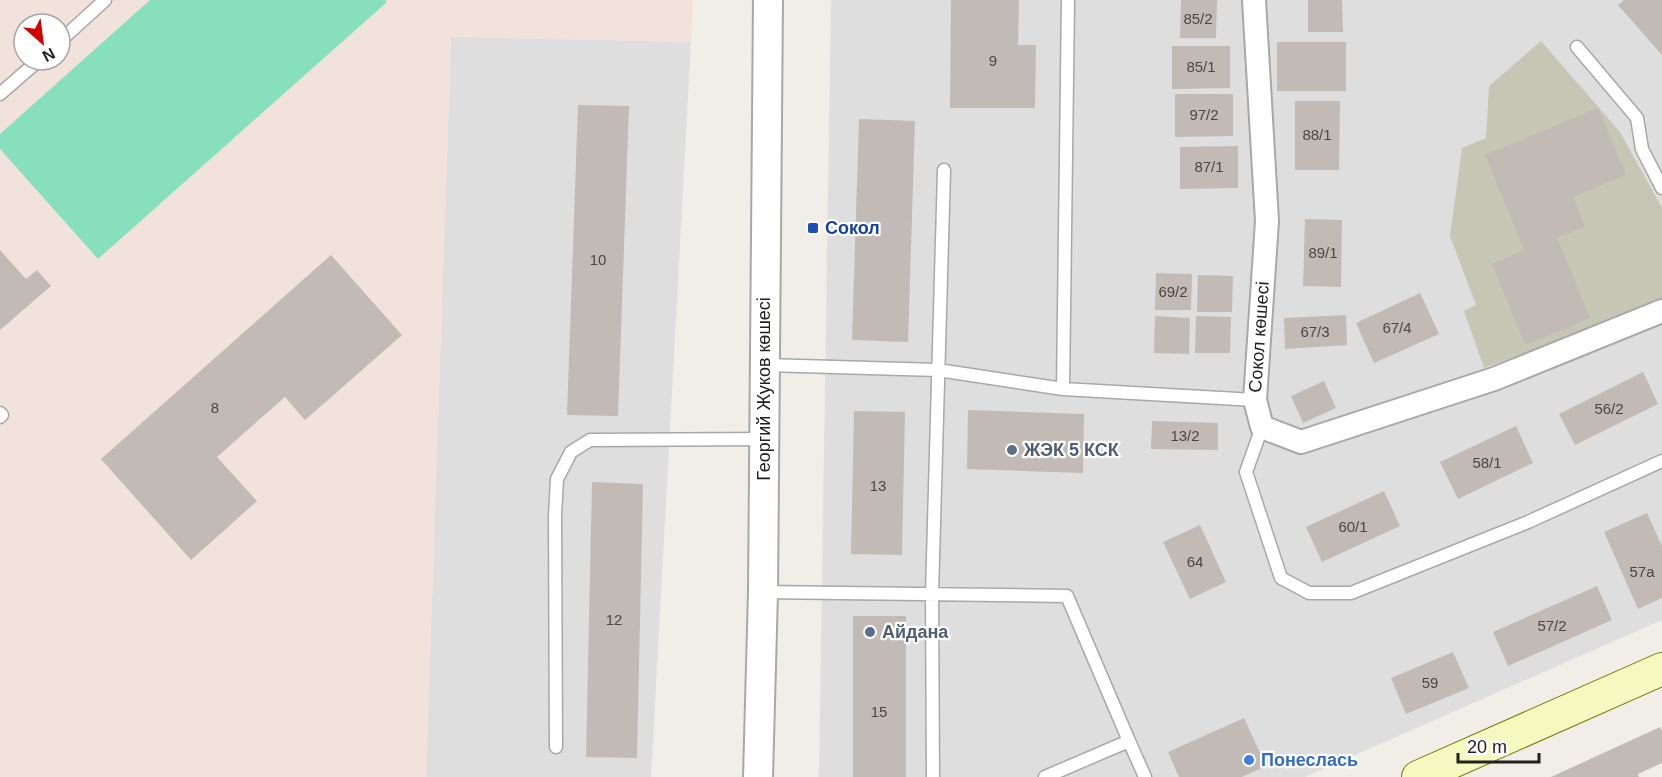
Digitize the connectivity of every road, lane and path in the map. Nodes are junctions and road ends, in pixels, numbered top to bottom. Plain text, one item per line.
1 (105, 0) edge
2 (768, 0) edge
3 (1068, 0) edge
4 (1254, 0) edge
5 (72, 30) edge
6 (1577, 47) dead end
7 (25, 72) edge
8 (0, 94) edge
9 (944, 170) dead end
10 (1662, 188) edge
11 (1662, 311) edge
12 (765, 365) junction
13 (938, 370) junction
14 (1063, 388) junction
15 (1255, 400) junction
16 (1262, 427) junction
17 (764, 439) junction
18 (1662, 461) edge
19 (763, 592) junction
20 (932, 594) junction
21 (1662, 669) edge
22 (1129, 741) junction
23 (556, 747) dead end
24 (758, 777) edge
25 (933, 777) edge
26 (1045, 777) edge
27 (1145, 777) edge
28 (1418, 777) edge

1 - 5 lane
2 - 12 street, Георгий Жуков көшесі
3 - 14 lane
4 - 15 street, Сокол көшесі
6 - 10 lane
7 - 8 lane
9 - 13 lane
11 - 16 street
12 - 13 lane
12 - 17 street, Георгий Жуков көшесі
13 - 14 lane
13 - 20 lane
14 - 15 lane
15 - 16 street, Сокол көшесі
16 - 18 lane
17 - 19 street, Георгий Жуков көшесі
17 - 23 lane
19 - 20 lane
19 - 24 street, Георгий Жуков көшесі
20 - 22 lane
20 - 25 lane
21 - 28 main road
22 - 26 lane
22 - 27 lane

